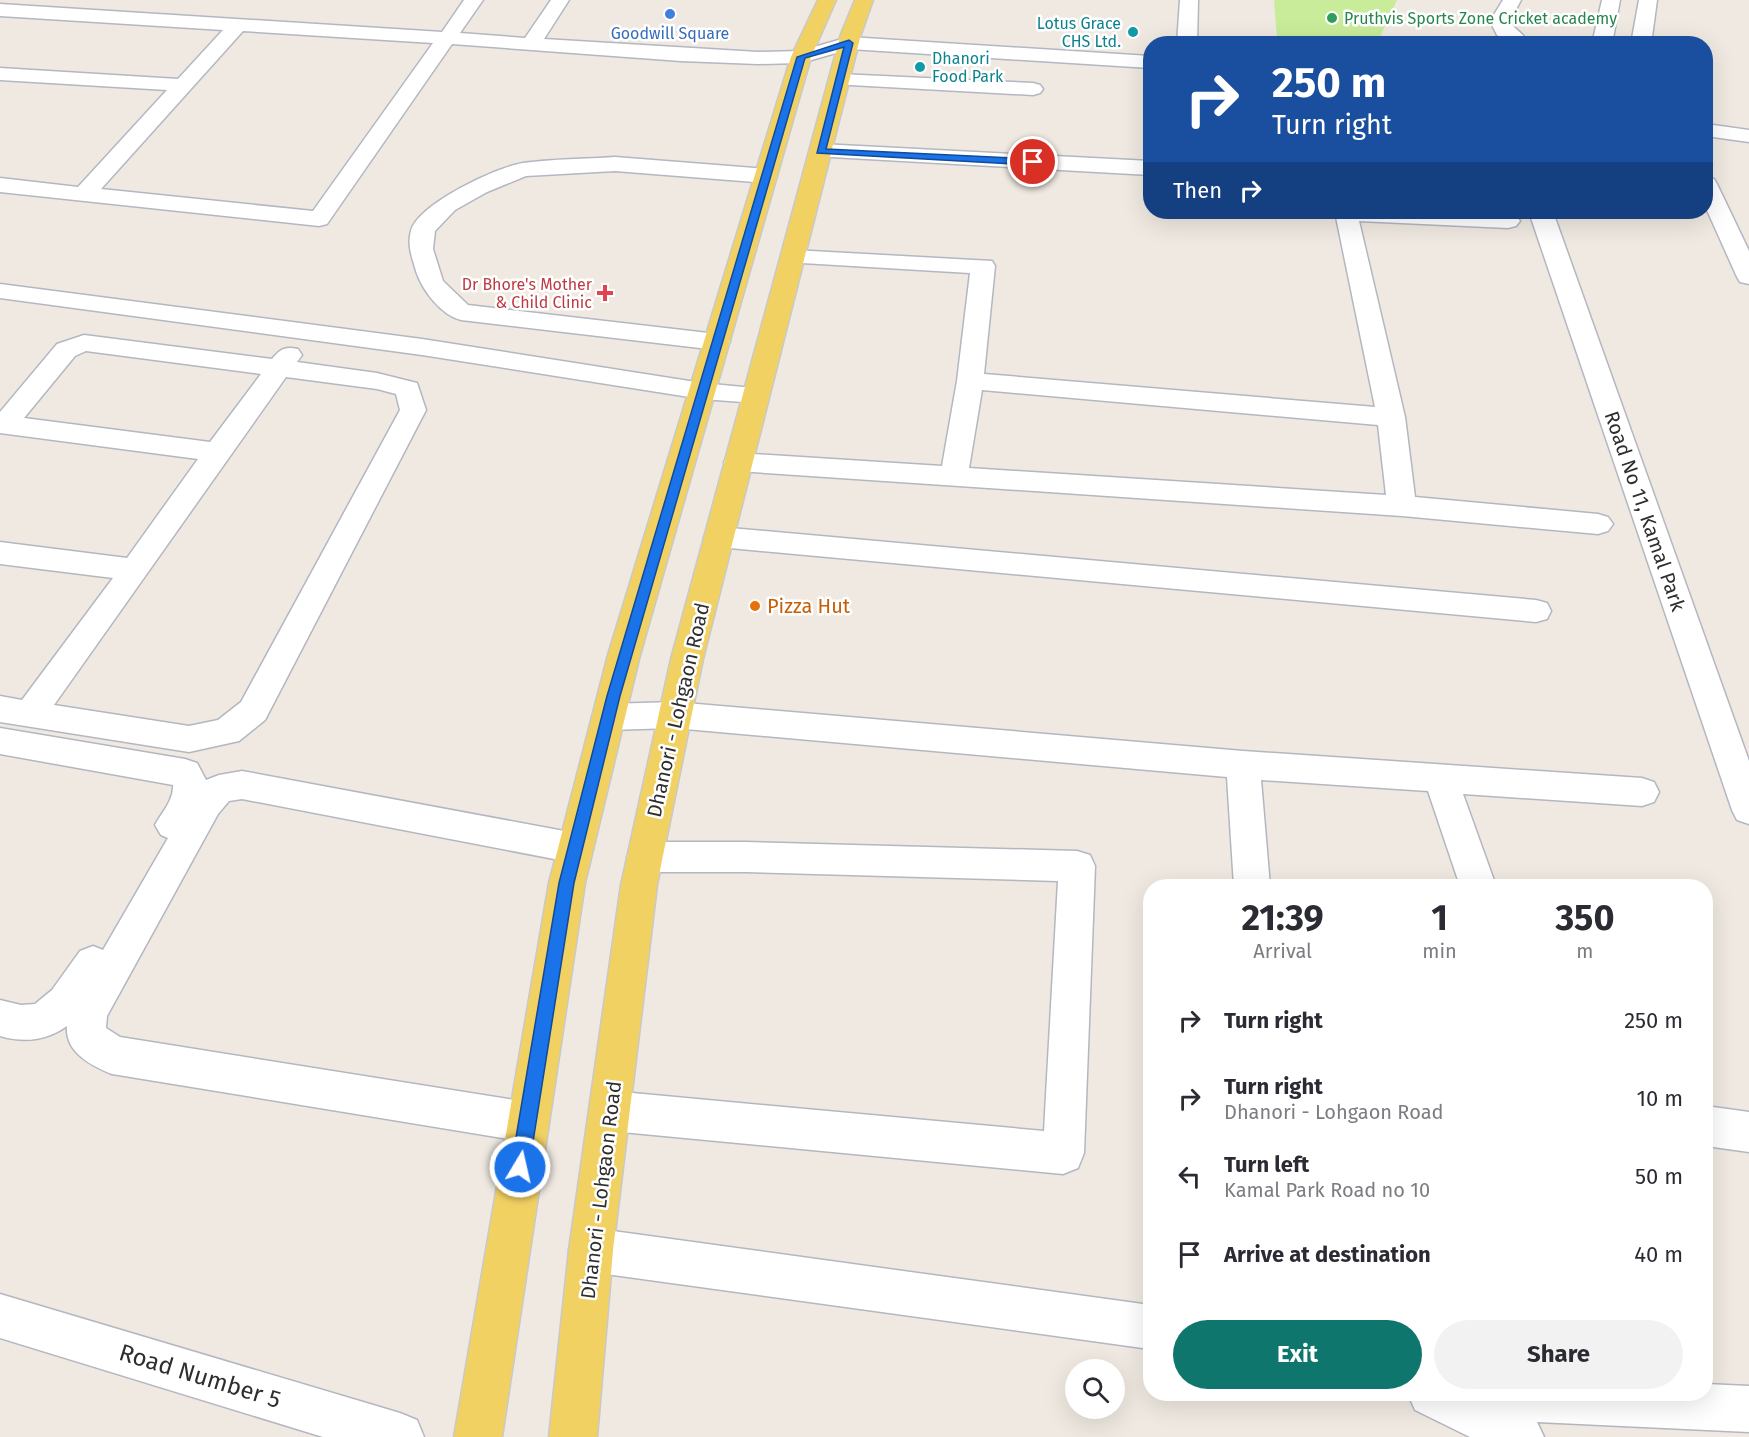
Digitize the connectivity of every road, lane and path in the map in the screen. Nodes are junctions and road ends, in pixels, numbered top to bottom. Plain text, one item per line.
1 (474, 0) edge
2 (560, 0) edge
3 (827, 0) edge
4 (864, 0) edge
5 (1189, 0) edge
6 (1512, 0) edge
7 (1611, 0) edge
8 (1648, 0) edge
9 (0, 10) edge
10 (238, 26) junction
11 (1187, 36) edge
12 (1512, 36) edge
13 (1604, 36) edge
14 (1642, 36) edge
15 (447, 38) junction
16 (849, 43) junction
17 (531, 44) junction
18 (801, 57) junction
19 (1143, 62) edge
20 (0, 74) edge
21 (839, 80) junction
22 (183, 85) junction
23 (1033, 89) dead end
24 (1713, 131) edge
25 (1749, 136) edge
26 (821, 151) junction
27 (1143, 168) edge
28 (766, 176) junction
29 (0, 185) edge
30 (84, 194) junction
31 (1713, 199) edge
32 (1347, 219) edge
33 (1468, 219) edge
34 (1543, 219) edge
35 (1508, 221) dead end
36 (793, 257) junction
37 (1749, 277) edge
38 (0, 291) edge
39 (306, 331) junction
40 (717, 342) junction
41 (278, 369) junction
42 (970, 381) junction
43 (702, 391) junction
44 (756, 395) junction
45 (1391, 417) junction
46 (2, 425) edge
47 (217, 452) junction
48 (738, 462) junction
49 (954, 476) junction
50 (1402, 506) junction
51 (1598, 524) dead end
52 (719, 537) junction
53 (0, 553) edge
54 (135, 570) junction
55 (1536, 611) dead end
56 (15, 711) edge
57 (674, 715) junction
58 (608, 717) junction
59 (0, 741) edge
60 (1243, 765) junction
61 (1440, 778) junction
62 (1642, 792) dead end
63 (1749, 810) edge
64 (575, 848) junction
65 (645, 857) junction
66 (1251, 879) edge
67 (1476, 879) edge
68 (0, 1018) edge
69 (611, 1112) junction
70 (527, 1122) junction
71 (1713, 1127) edge
72 (1749, 1132) edge
73 (591, 1250) junction
74 (0, 1316) edge
75 (1143, 1326) edge
76 (1447, 1401) edge
77 (1580, 1401) edge
78 (1749, 1409) edge
79 (400, 1437) edge
80 (478, 1437) edge
81 (573, 1437) edge
82 (1520, 1437) edge

1 - 15 street
2 - 17 street
3 - 18 main road
4 - 16 main road, Dhanori - Lohgaon Road
5 - 11 street
6 - 12 street
7 - 13 street
8 - 14 street
9 - 10 street
10 - 15 street
10 - 22 street
15 - 17 street
15 - 30 street
16 - 18 street
16 - 19 street
16 - 21 main road, Dhanori - Lohgaon Road
17 - 18 street
18 - 28 main road
20 - 22 street
21 - 23 street
21 - 26 main road, Dhanori - Lohgaon Road
22 - 30 street
24 - 25 street
26 - 27 street
26 - 36 main road, Dhanori - Lohgaon Road
28 - 40 main road
28 - 40 street
29 - 30 street
31 - 37 street
32 - 45 street
33 - 35 street
34 - 63 street, Road No 11, Kamal Park
36 - 42 street
36 - 44 main road, Dhanori - Lohgaon Road
38 - 39 street
39 - 41 street
39 - 43 street
40 - 43 main road
41 - 46 street
41 - 47 street
41 - 56 street
42 - 45 street
42 - 49 street
43 - 44 street
43 - 58 main road
44 - 48 main road, Dhanori - Lohgaon Road
45 - 50 street
46 - 47 street
47 - 54 street
48 - 49 street
48 - 52 main road, Dhanori - Lohgaon Road
49 - 50 street
50 - 51 street
52 - 55 street
52 - 57 main road, Dhanori - Lohgaon Road
53 - 54 street
54 - 56 street
57 - 58 street
57 - 60 street
57 - 65 main road, Dhanori - Lohgaon Road
58 - 64 main road
59 - 68 street
60 - 61 street
60 - 66 street
61 - 62 street
61 - 67 street
64 - 70 main road
64 - 70 street
65 - 69 main road, Dhanori - Lohgaon Road
65 - 69 street
69 - 73 main road, Dhanori - Lohgaon Road
70 - 80 main road
71 - 72 street
73 - 75 street
73 - 81 main road, Dhanori - Lohgaon Road
74 - 79 street, Road Number 5
76 - 82 street
77 - 78 street

